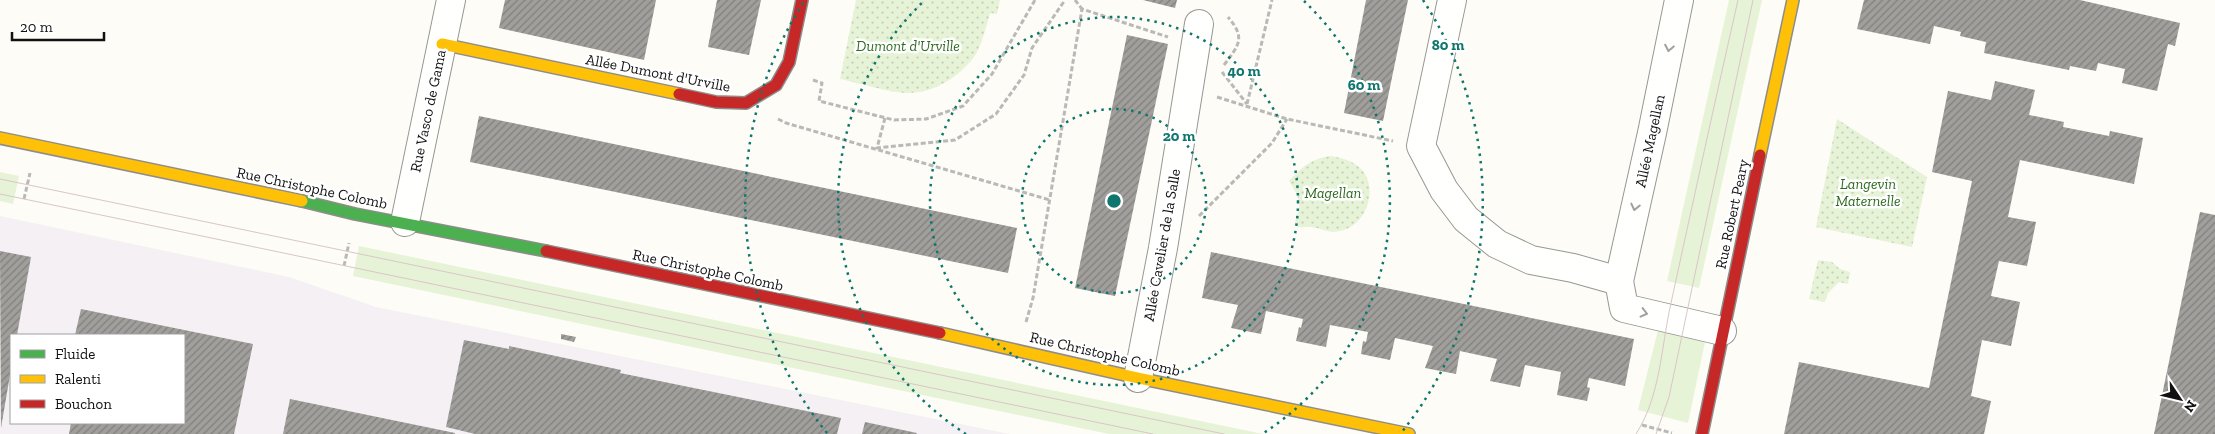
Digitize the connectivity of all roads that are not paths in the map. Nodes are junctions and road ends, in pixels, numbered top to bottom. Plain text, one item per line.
1 (451, 0) edge
2 (802, 0) edge
3 (1452, 0) edge
4 (1679, 0) edge
5 (1793, 0) edge
6 (1197, 35) road end
7 (442, 44) junction
8 (0, 138) edge
9 (405, 222) junction
10 (1619, 281) junction
11 (1722, 331) junction
12 (1138, 378) junction
13 (1410, 434) edge
14 (1702, 434) edge

1 - 7 street, Rue Vasco de Gama
2 - 7 street, Allée Dumont d'Urville
3 - 10 street
4 -> 10 street, Allée Magellan
5 - 11 street, Rue Robert Peary
6 - 12 street, Allée Cavelier de la Salle
7 - 9 street, Rue Vasco de Gama
8 - 9 street, Rue Christophe Colomb
9 - 12 street, Rue Christophe Colomb
10 -> 11 street, Allée Magellan
11 - 14 street, Rue Robert Peary
12 - 13 street, Rue Christophe Colomb

